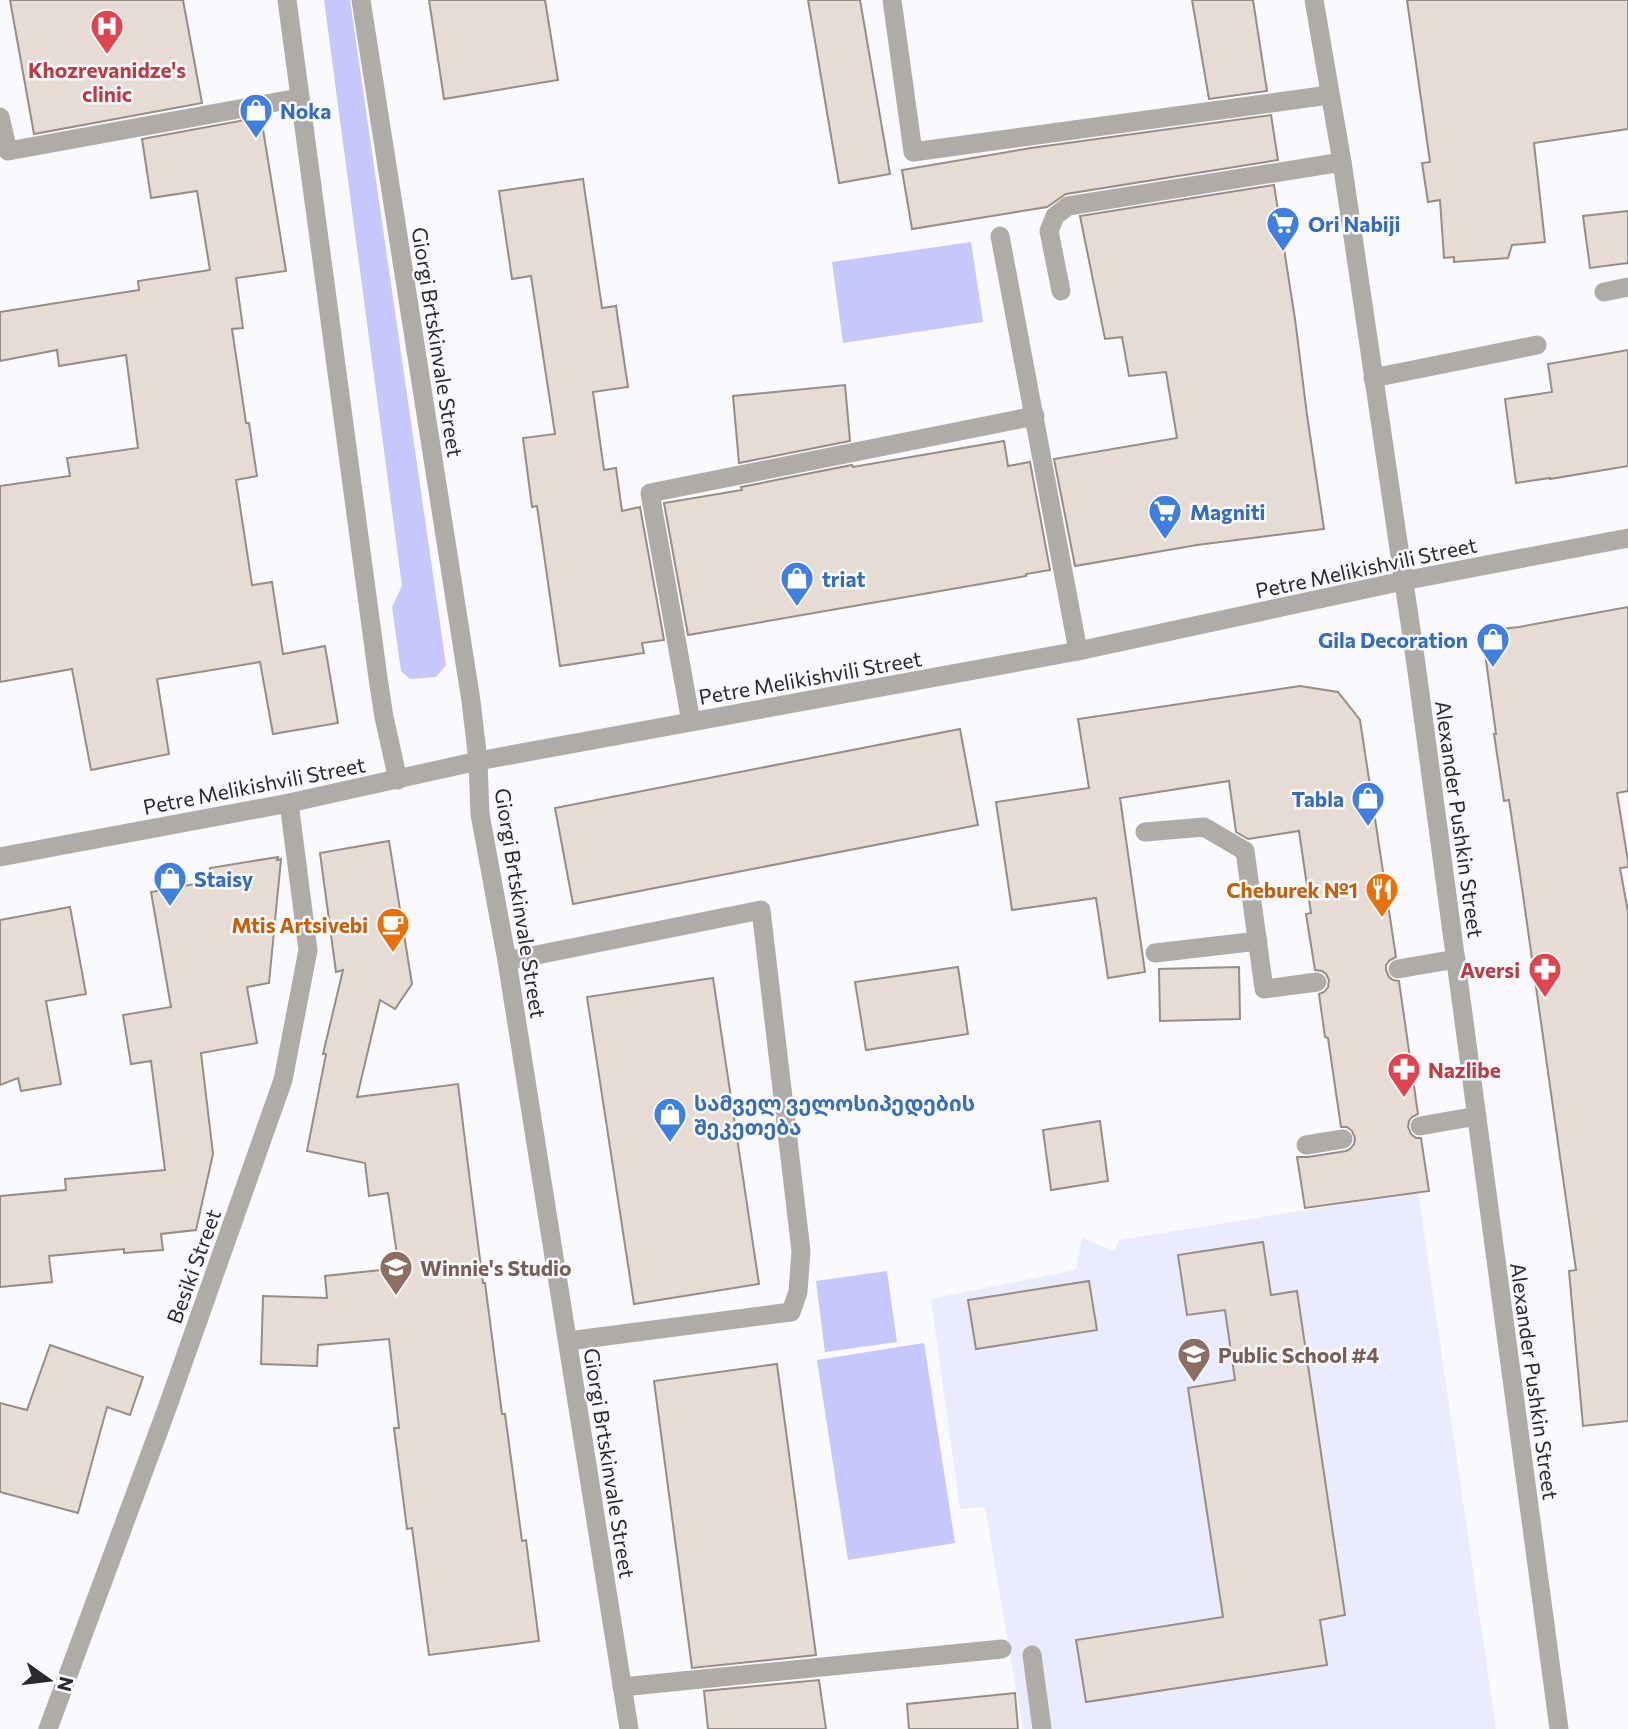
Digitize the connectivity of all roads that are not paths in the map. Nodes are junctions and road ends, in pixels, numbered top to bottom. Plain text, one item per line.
1 (287, 0) edge
2 (361, 0) edge
3 (892, 0) edge
4 (1314, 0) edge
5 (1329, 95) junction
6 (299, 98) junction
7 (0, 117) edge
8 (1342, 162) junction
9 (1000, 236) dead end
10 (1628, 287) edge
11 (1061, 291) dead end
12 (1604, 292) dead end
13 (1537, 345) dead end
14 (1373, 378) junction
15 (1035, 416) junction
16 (1628, 538) edge
17 (1403, 581) junction
18 (1078, 651) junction
19 (691, 722) junction
20 (478, 761) junction
21 (398, 780) junction
22 (289, 803) junction
23 (1145, 832) dead end
24 (0, 857) edge
25 (1258, 941) junction
26 (1155, 953) dead end
27 (1456, 959) junction
28 (507, 961) junction
29 (1398, 969) dead end
30 (1317, 982) dead end
31 (1477, 1116) junction
32 (1420, 1126) dead end
33 (1343, 1139) dead end
34 (1306, 1145) dead end
35 (568, 1341) junction
36 (1002, 1648) dead end
37 (1032, 1655) dead end
38 (622, 1688) junction
39 (48, 1729) edge
40 (629, 1729) edge
41 (1042, 1729) edge
42 (1559, 1729) edge

1 - 6 street
2 - 20 street, Giorgi Brtskinvale Street
3 - 5 street
4 - 5 street, Alexander Pushkin Street
5 - 8 street, Alexander Pushkin Street
6 - 7 street
6 - 21 street
8 - 11 street
8 - 14 street, Alexander Pushkin Street
9 - 15 street
10 - 12 street
13 - 14 street
14 - 17 street, Alexander Pushkin Street
15 - 18 street
15 - 19 street
16 - 17 street, Petre Melikishvili Street
17 - 18 street, Petre Melikishvili Street
17 - 27 street, Alexander Pushkin Street
18 - 19 street, Petre Melikishvili Street
19 - 20 street, Petre Melikishvili Street
20 - 21 street, Petre Melikishvili Street
20 - 28 street, Giorgi Brtskinvale Street
21 - 22 street, Petre Melikishvili Street
22 - 24 street, Petre Melikishvili Street
22 - 39 street, Besiki Street
23 - 25 street
25 - 26 street
25 - 30 street
27 - 29 street
27 - 31 street, Alexander Pushkin Street
28 - 35 street, Giorgi Brtskinvale Street
28 - 35 street
31 - 32 street
31 - 42 street, Alexander Pushkin Street
33 - 34 street
35 - 38 street, Giorgi Brtskinvale Street
36 - 38 street
37 - 41 street
38 - 40 street, Giorgi Brtskinvale Street

